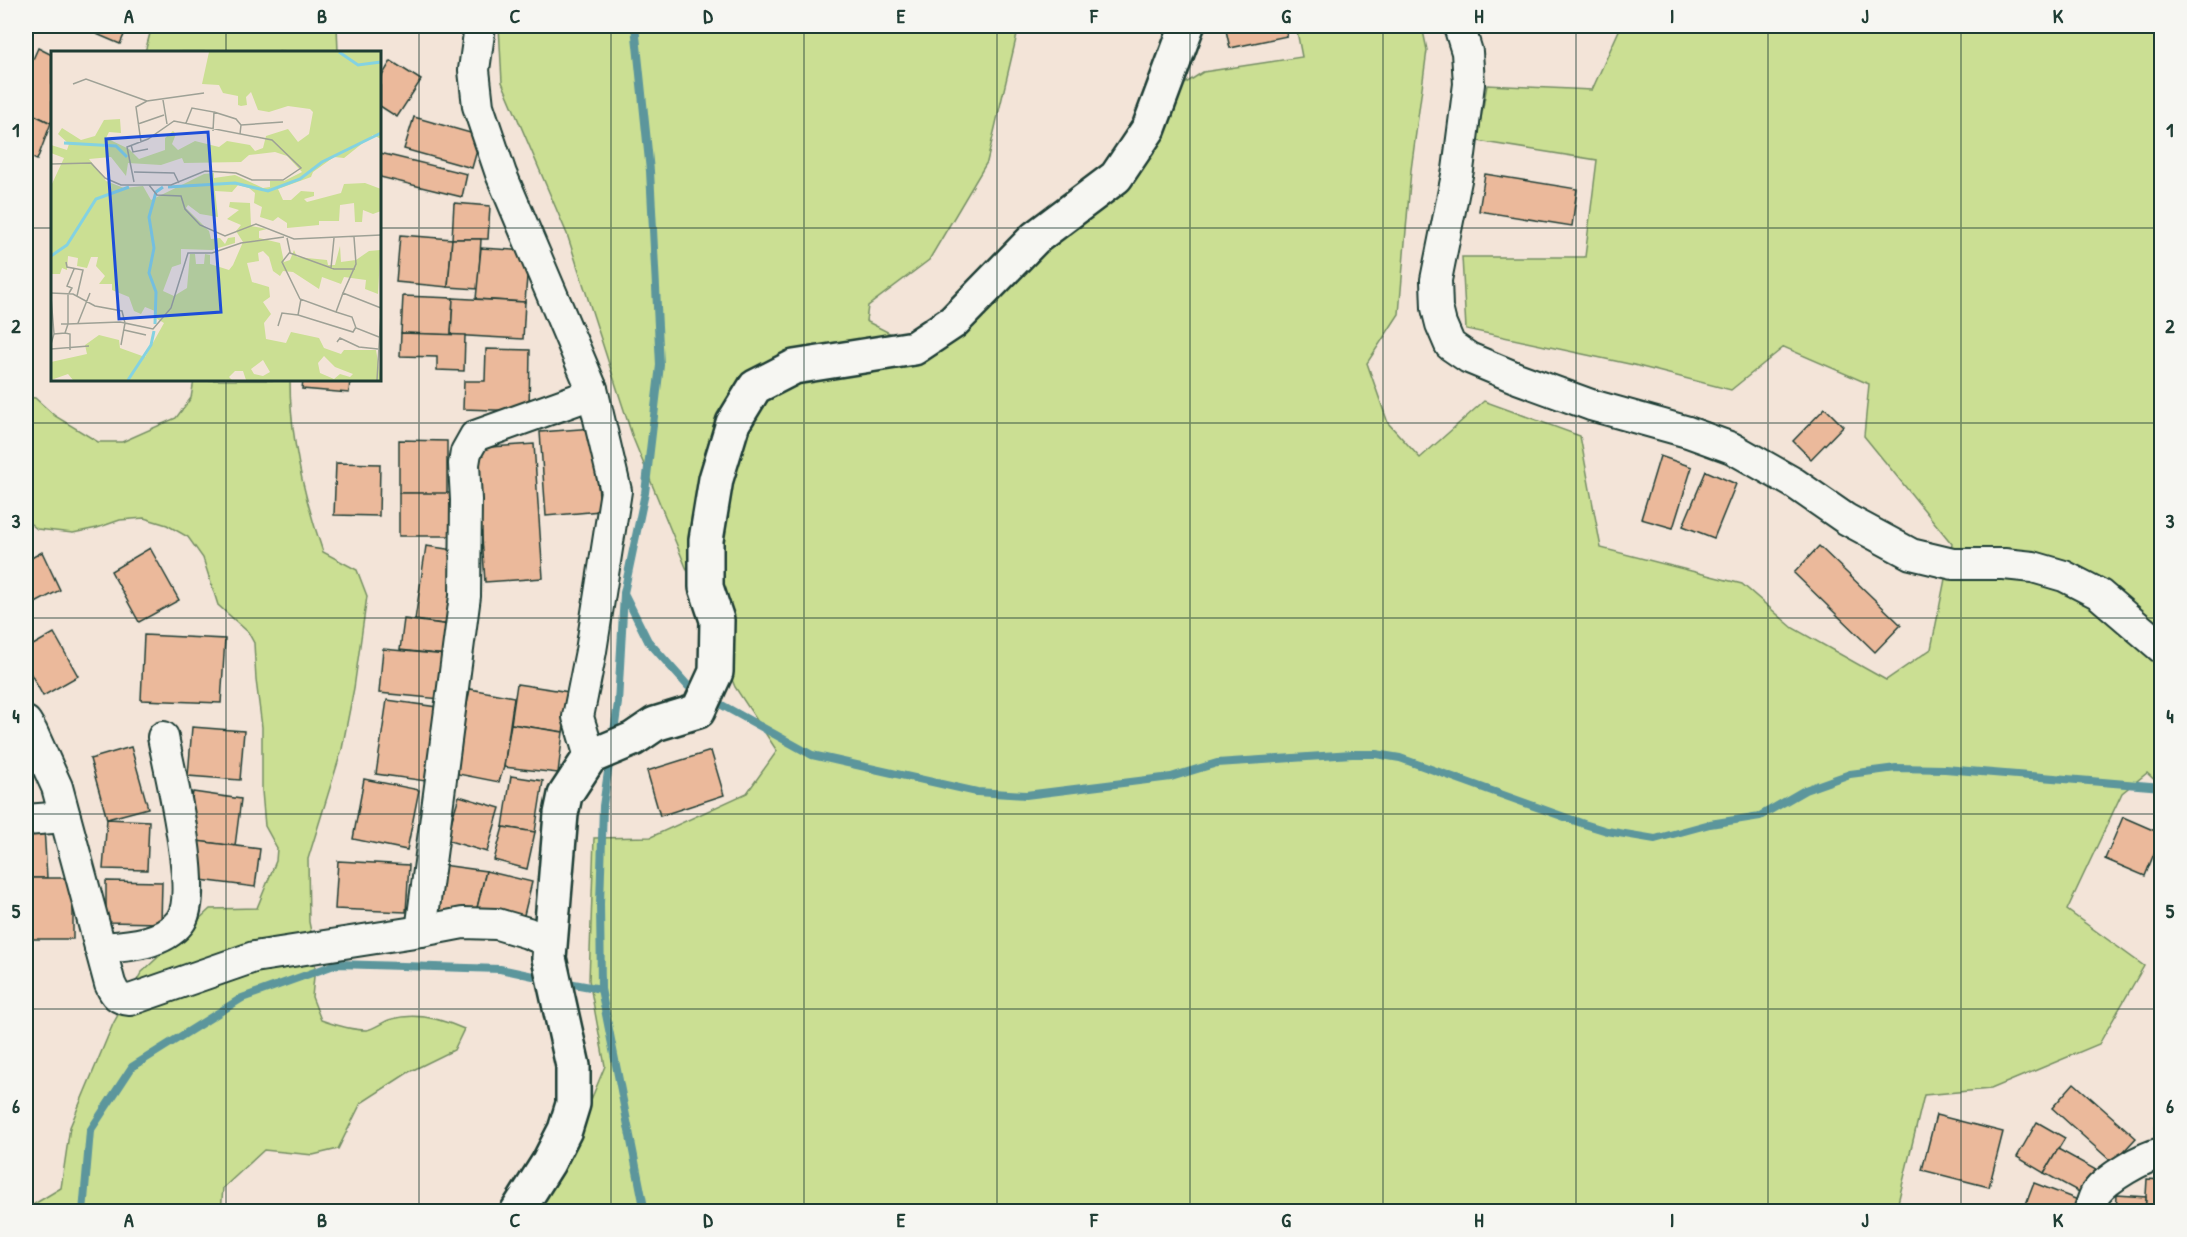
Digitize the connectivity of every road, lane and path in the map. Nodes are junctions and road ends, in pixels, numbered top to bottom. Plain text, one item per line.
1 (480, 26) edge
2 (1187, 26) edge
3 (1459, 26) edge
4 (592, 389) junction
5 (2162, 648) edge
6 (26, 722) edge
7 (163, 737) dead end
8 (590, 757) junction
9 (65, 817) junction
10 (26, 820) edge
11 (421, 931) junction
12 (100, 948) junction
13 (549, 950) junction
14 (2162, 1153) edge
15 (517, 1212) edge
16 (2089, 1212) edge

1 - 4 street
2 - 8 street
3 - 5 street
4 - 8 street
4 - 11 street
6 - 9 street
7 - 12 street
8 - 13 street
9 - 10 street
9 - 12 street
11 - 12 street
11 - 13 street
13 - 15 street
14 - 16 street

